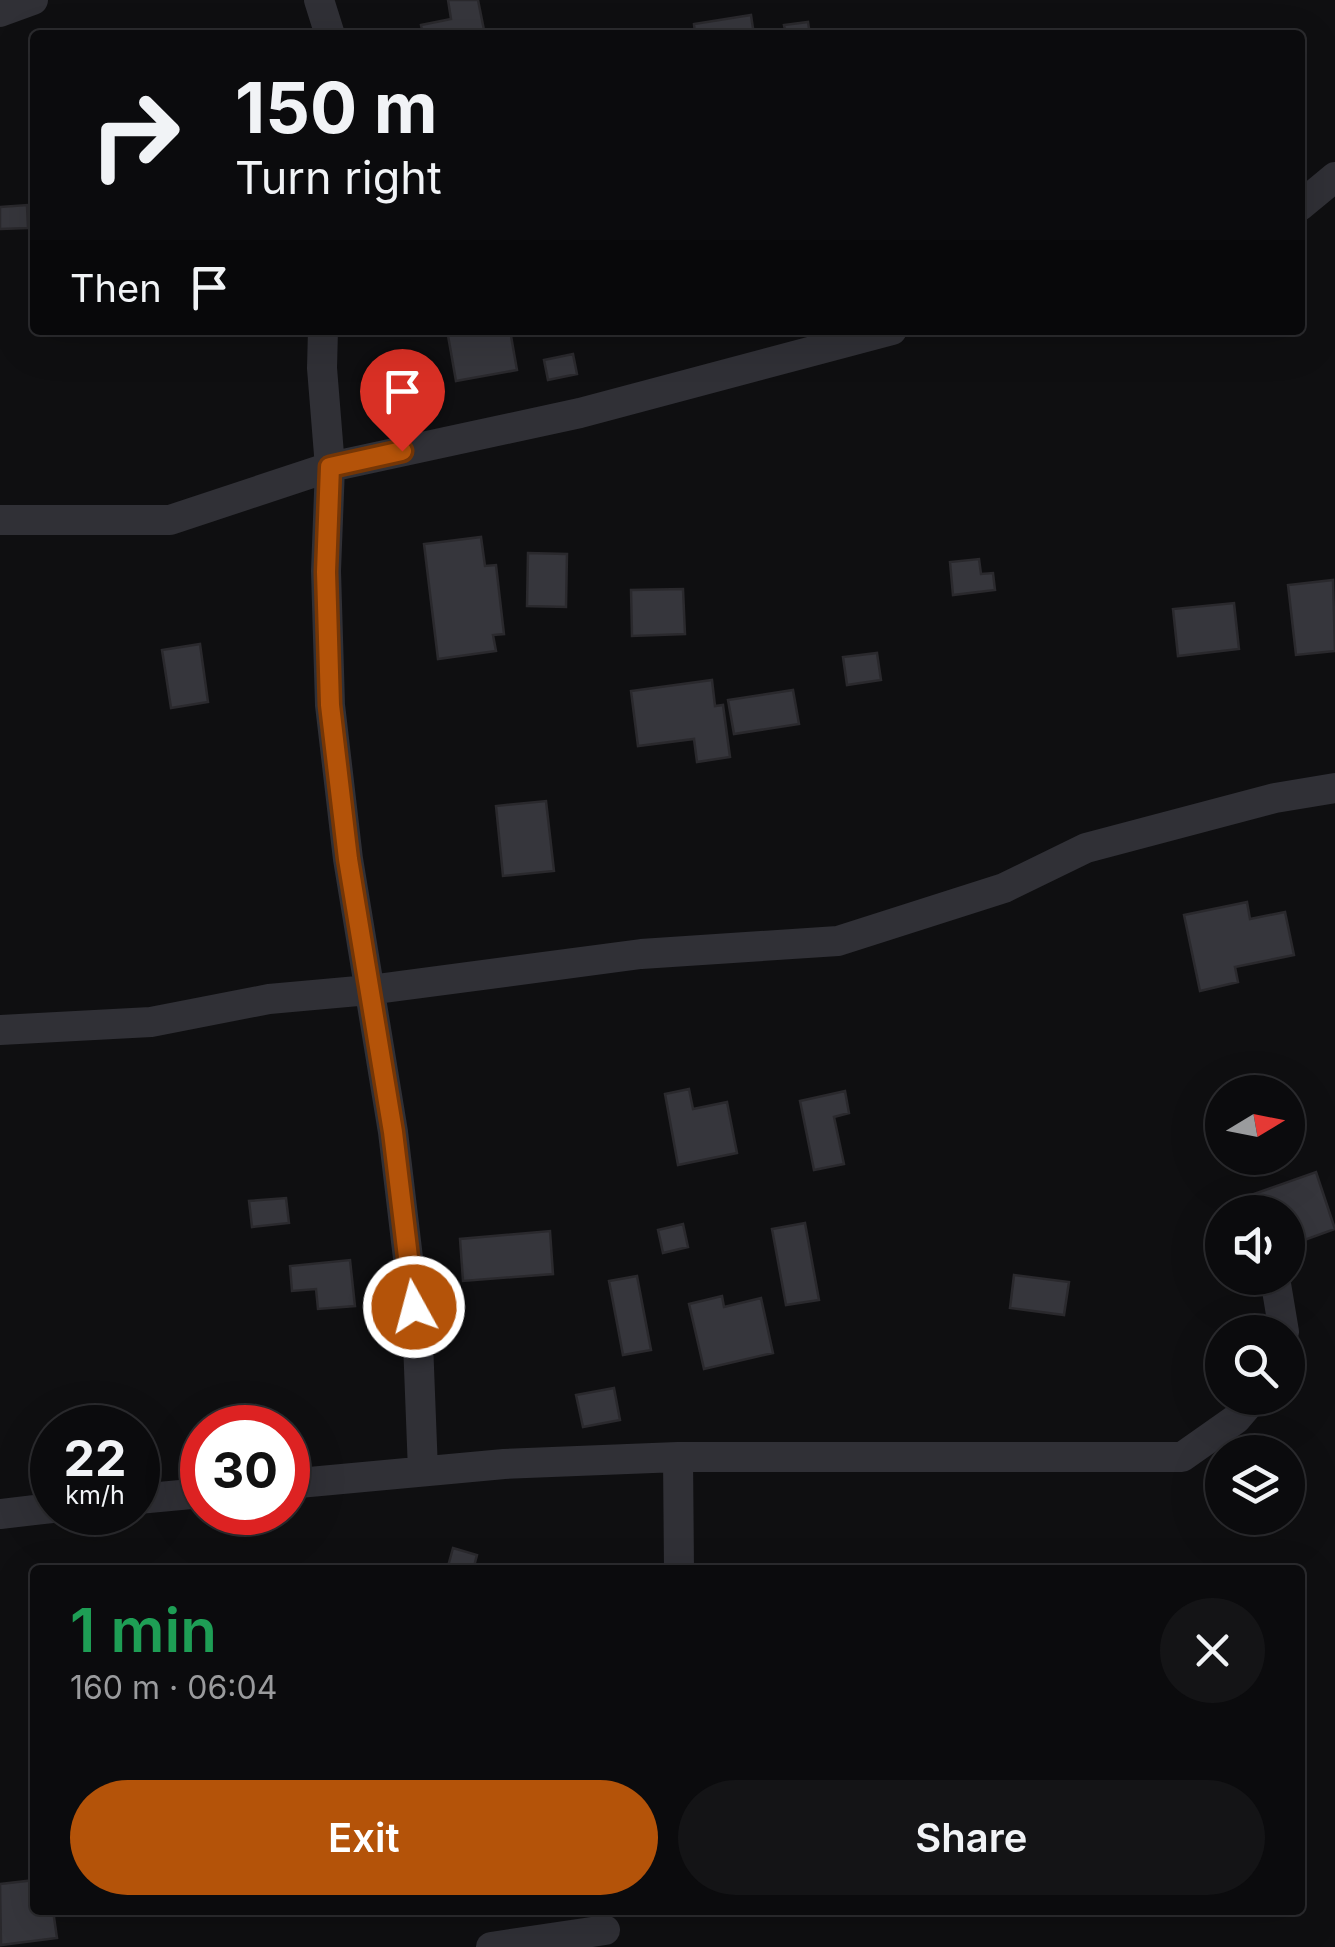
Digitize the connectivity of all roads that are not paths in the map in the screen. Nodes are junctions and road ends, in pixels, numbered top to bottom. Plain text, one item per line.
1 (33, 0) edge
2 (319, 0) edge
3 (0, 12) edge
4 (328, 30) edge
5 (1335, 177) edge
6 (1305, 202) edge
7 (323, 335) edge
8 (873, 335) edge
9 (330, 467) junction
10 (0, 520) edge
11 (1335, 788) edge
12 (368, 990) junction
13 (0, 1030) edge
14 (1239, 1415) edge
15 (678, 1457) junction
16 (423, 1471) junction
17 (310, 1482) edge
18 (30, 1511) edge
19 (0, 1514) edge
20 (679, 1565) edge
21 (607, 1929) edge
22 (491, 1947) edge

1 - 3 street
2 - 4 street
5 - 6 street
7 - 9 street
8 - 9 street
9 - 10 street
9 - 12 street
11 - 12 street
12 - 13 street
12 - 16 street
14 - 15 street
15 - 16 street
15 - 20 street
16 - 17 street
18 - 19 street
21 - 22 street

